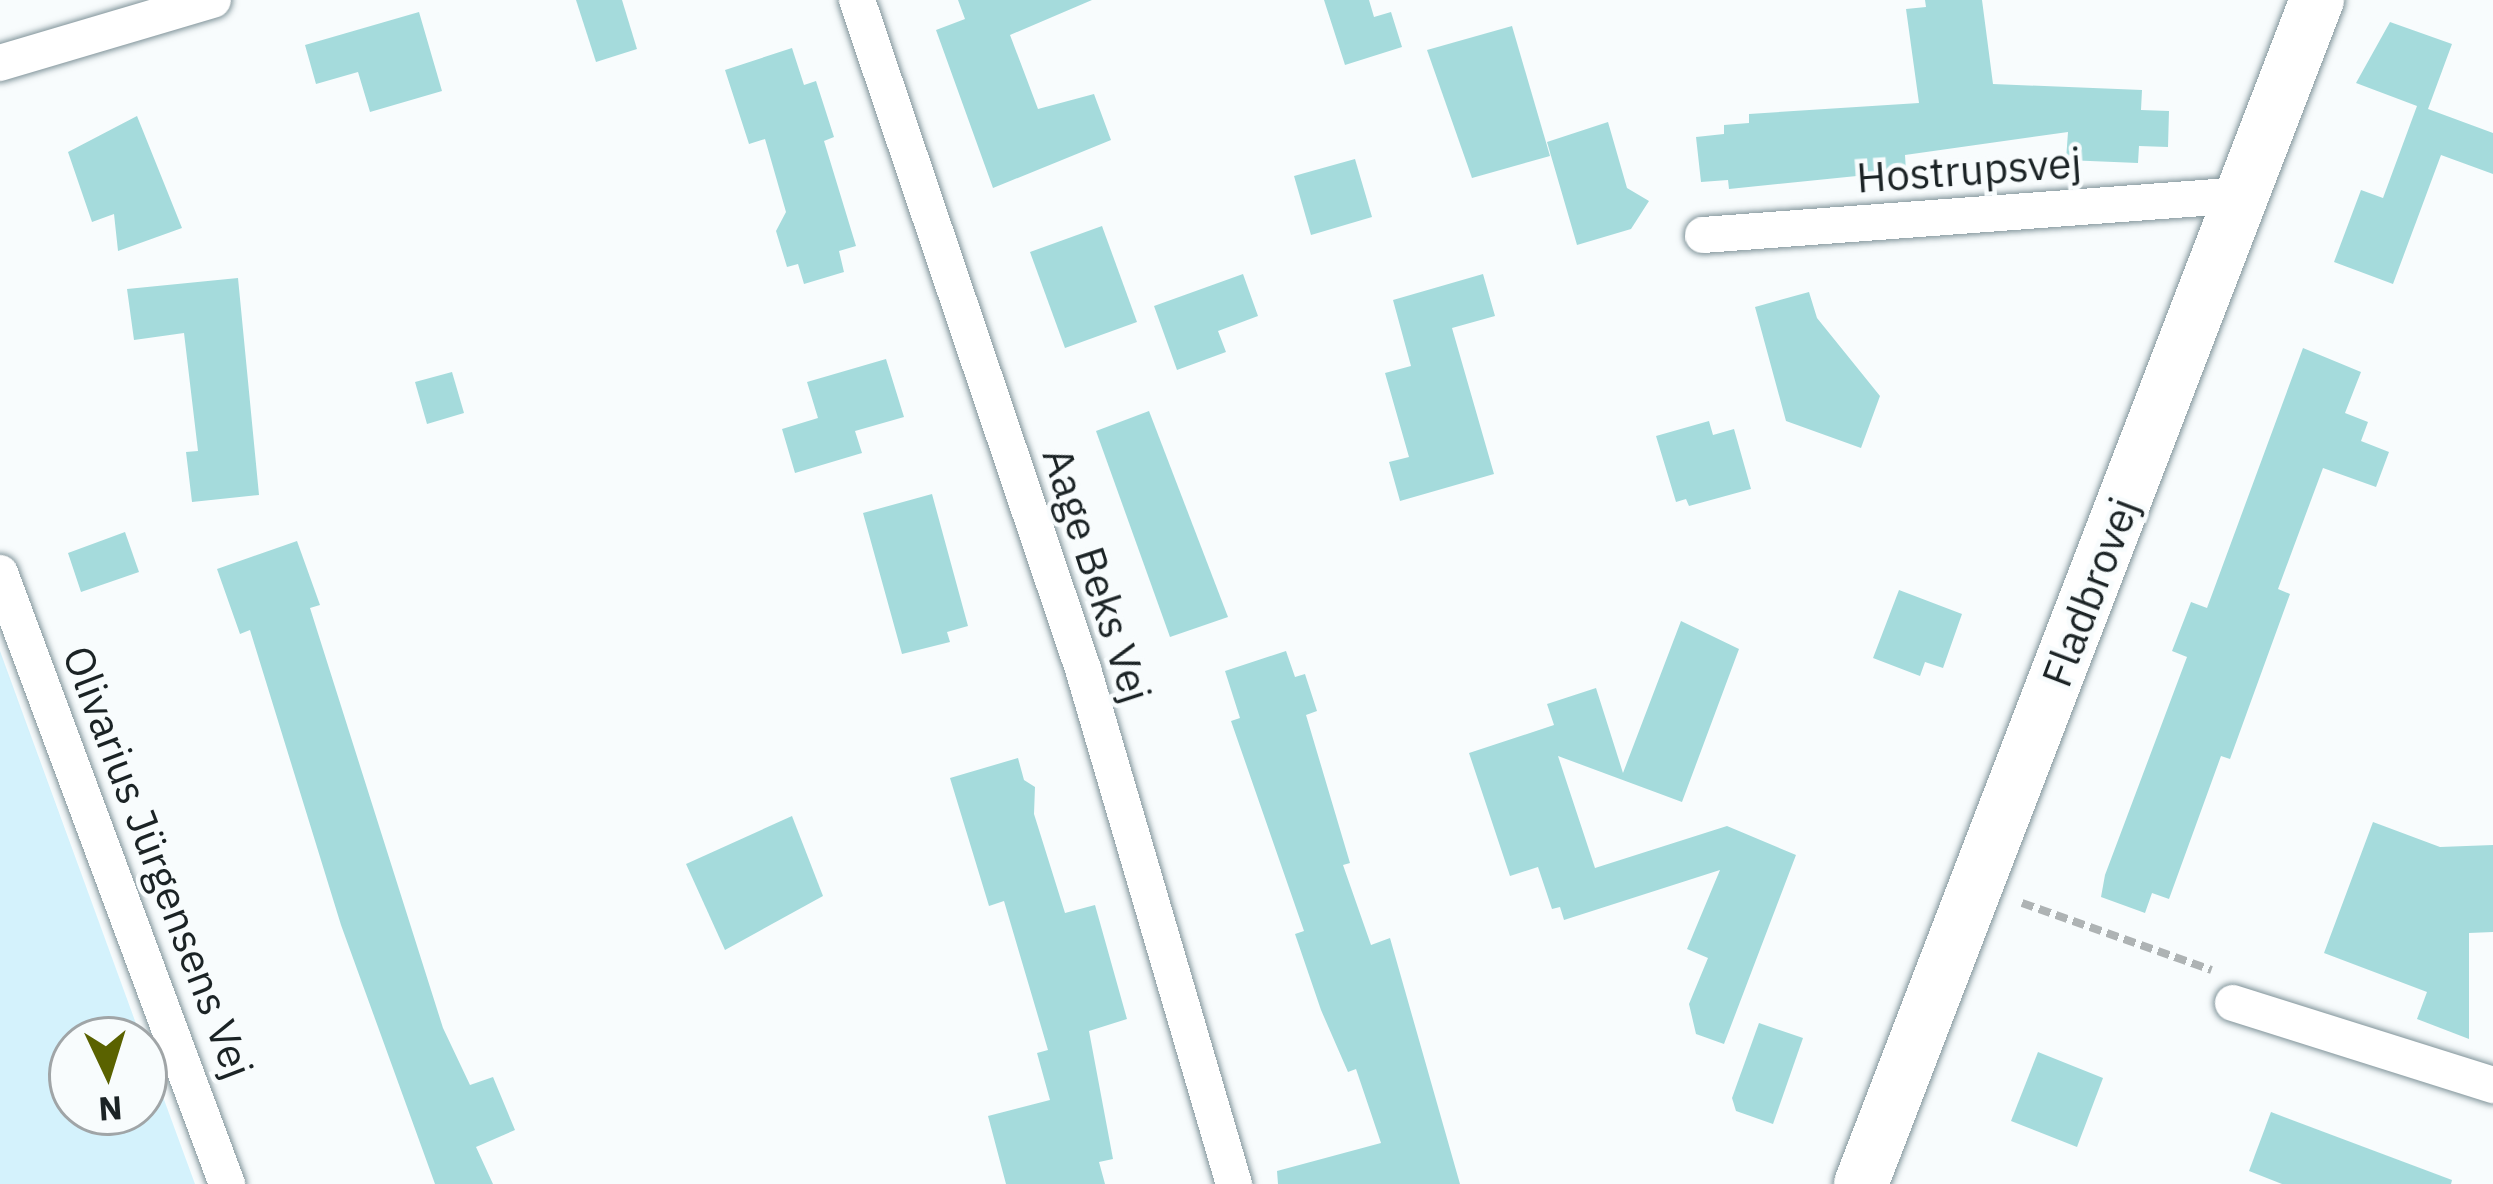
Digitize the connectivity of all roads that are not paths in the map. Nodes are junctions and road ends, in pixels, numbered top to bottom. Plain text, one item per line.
1 (213, 0) edge
2 (857, 0) edge
3 (2317, 0) edge
4 (0, 63) edge
5 (2242, 195) junction
6 (1702, 235) dead end
7 (0, 573) edge
8 (2233, 1004) road end
9 (2493, 1085) edge
10 (227, 1184) edge
11 (1234, 1184) edge
12 (1861, 1184) edge

1 - 4 street
2 - 11 street, Aage Beks Vej
3 - 5 main road, Fladbrovej
5 - 6 street, Hostrupsvej
5 - 12 main road, Fladbrovej
7 - 10 street, Olivarius Jürgensens Vej
8 - 9 street

